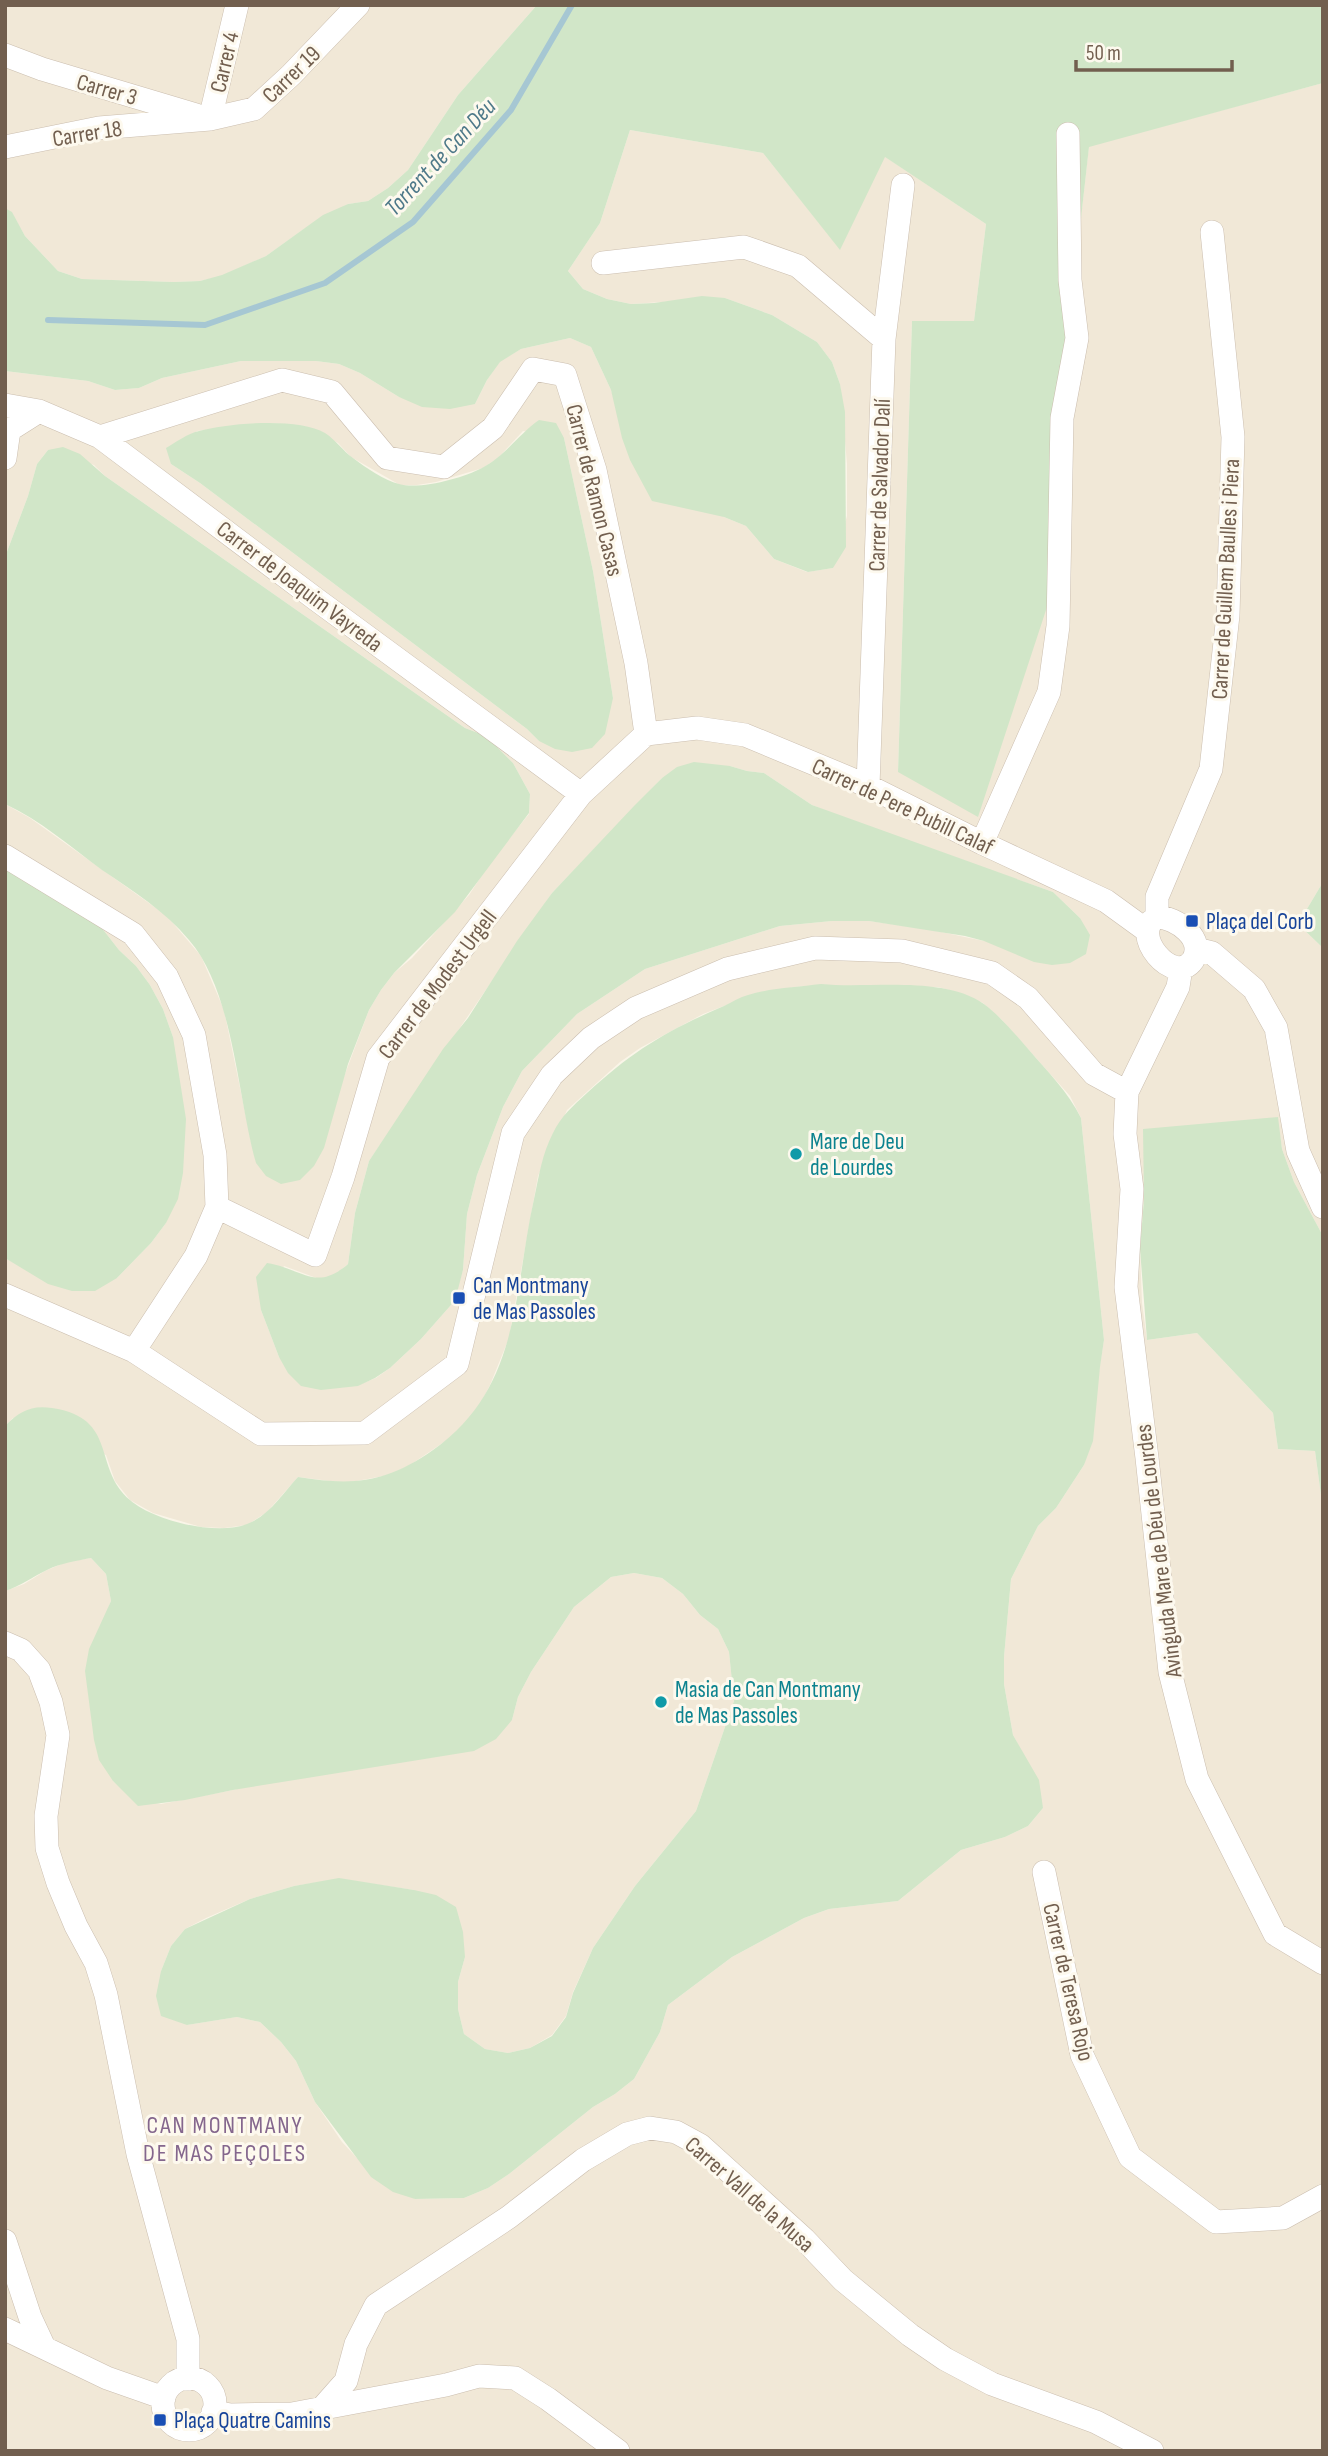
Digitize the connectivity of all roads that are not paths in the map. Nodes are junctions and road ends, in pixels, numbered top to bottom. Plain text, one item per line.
1 (237, 5) edge
2 (358, 5) edge
3 (5, 55) edge
4 (210, 119) junction
5 (1068, 134) dead end
6 (5, 147) edge
7 (903, 185) dead end
8 (1212, 232) dead end
9 (603, 263) dead end
10 (884, 339) junction
11 (5, 405) edge
12 (39, 411) junction
13 (100, 437) junction
14 (5, 458) edge
15 (646, 734) junction
16 (868, 786) junction
17 (581, 794) junction
18 (982, 843) junction
19 (5, 856) edge
20 (1152, 923) junction
21 (1196, 948) junction
22 (1181, 968) junction
23 (1127, 1092) junction
24 (217, 1207) junction
25 (1323, 1207) edge
26 (5, 1295) edge
27 (134, 1351) junction
28 (5, 1643) edge
29 (1044, 1872) dead end
30 (1323, 1963) edge
31 (1323, 2196) edge
32 (5, 2241) edge
33 (5, 2329) edge
34 (44, 2347) junction
35 (188, 2379) junction
36 (164, 2398) junction
37 (323, 2407) junction
38 (213, 2412) junction
39 (187, 2440) edge
40 (618, 2451) edge
41 (1153, 2451) edge

1 - 4 street, Carrer 4
2 - 4 street, Carrer 19
3 - 4 street, Carrer 3
4 - 6 street, Carrer 18
5 - 18 street
7 - 10 street, Carrer de Salvador Dalí
8 - 20 street, Carrer de Guillem Baulles i Piera
9 - 10 street
10 - 16 street, Carrer de Salvador Dalí
11 - 12 street, Carrer de Joaquim Vayreda
12 - 13 street, Carrer de Joaquim Vayreda
12 - 14 street
13 - 15 street, Carrer de Ramon Casas
13 - 17 street, Carrer de Joaquim Vayreda
15 - 16 street, Carrer de Pere Pubill Calaf
15 - 17 street, Carrer de Modest Urgell
16 - 18 street, Carrer de Pere Pubill Calaf
17 - 24 street, Carrer de Modest Urgell
18 - 20 street, Carrer de Pere Pubill Calaf
19 - 24 street
20 - 21 street
20 - 22 street
21 - 22 street
21 - 25 street
22 - 23 street, Avinguda Mare de Déu de Lourdes
23 - 27 street
23 - 30 street, Avinguda Mare de Déu de Lourdes
24 - 27 street
26 - 27 street
28 - 35 street
29 - 31 street, Carrer de Teresa Rojo
32 - 34 street
33 - 34 street
34 - 36 street
35 - 36 street
35 - 38 street
36 - 39 street
37 - 38 street
37 - 40 street
37 - 41 street, Carrer Vall de la Musa
38 - 39 street

